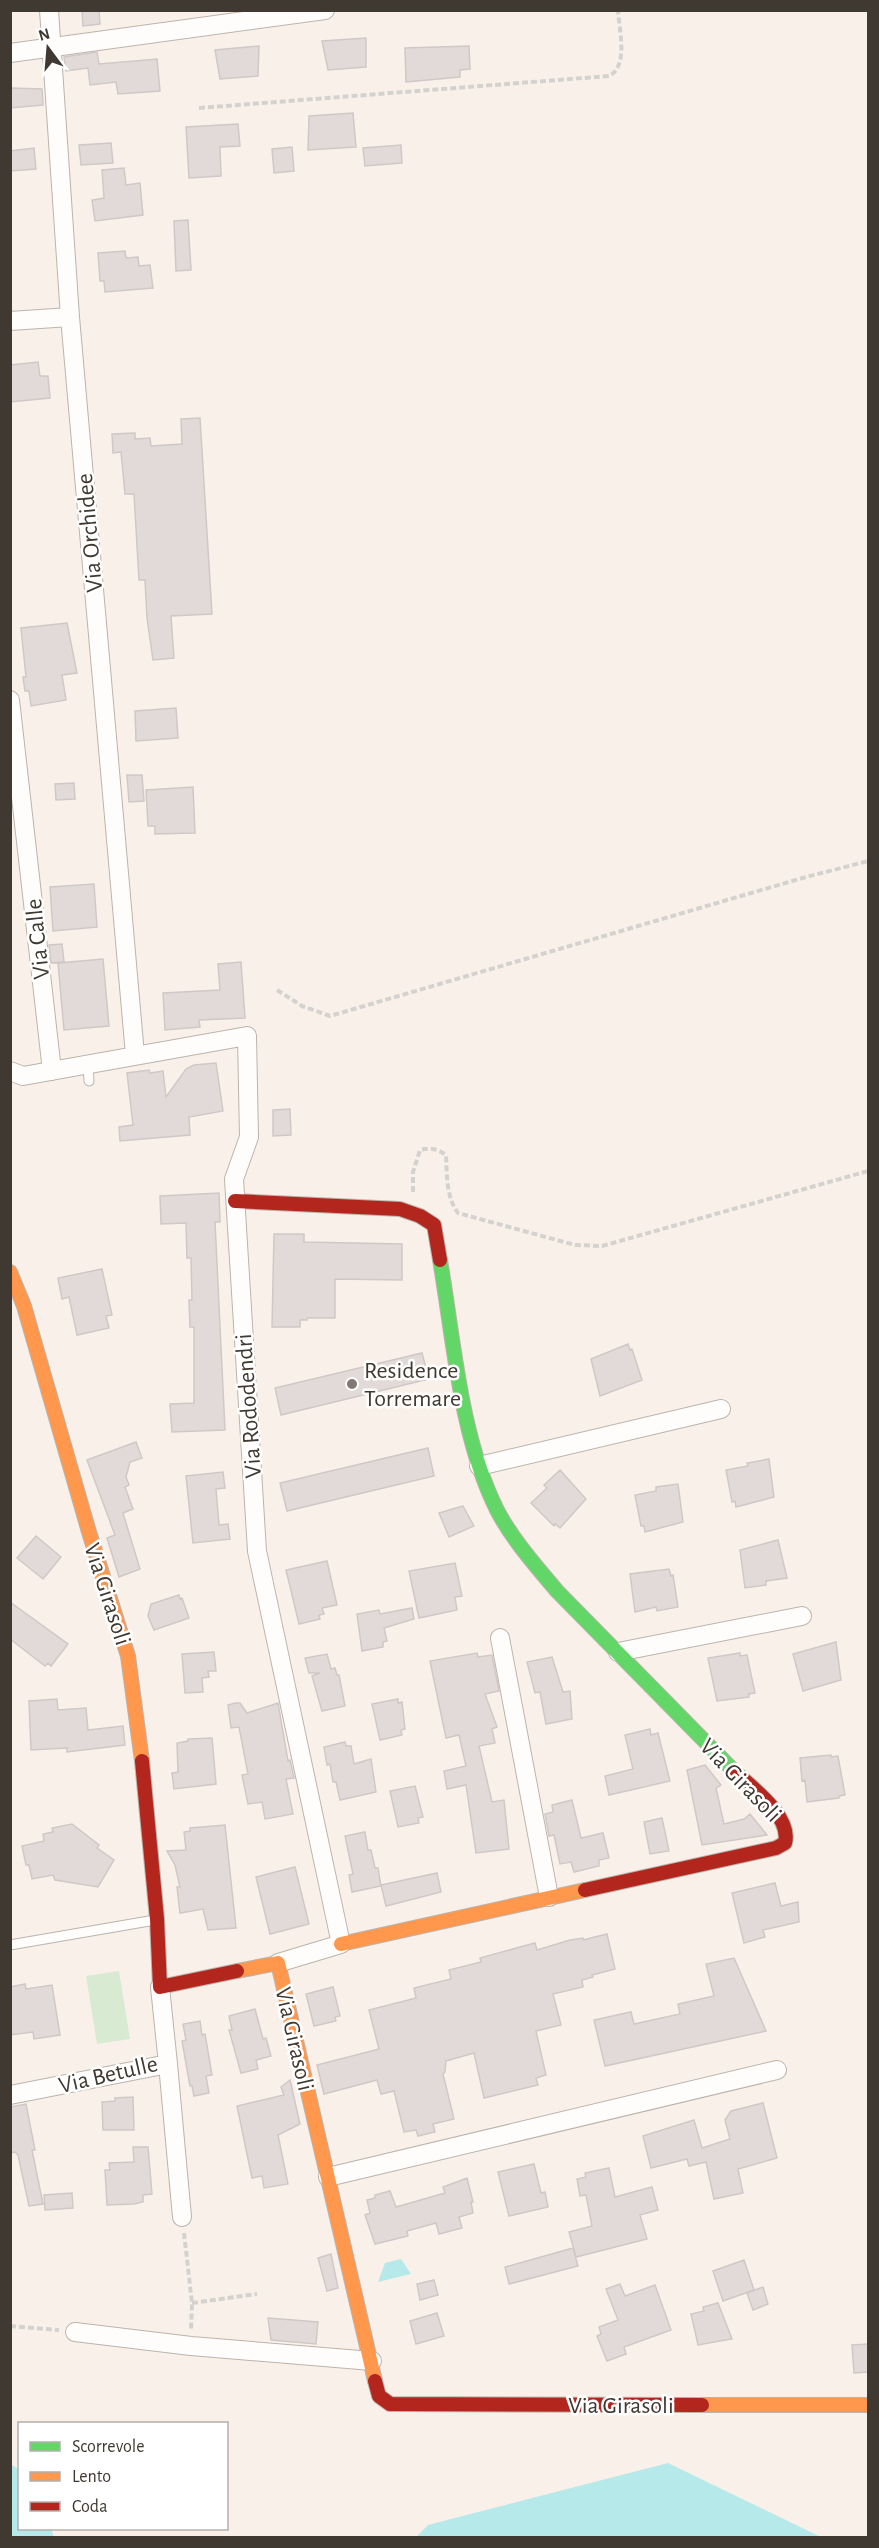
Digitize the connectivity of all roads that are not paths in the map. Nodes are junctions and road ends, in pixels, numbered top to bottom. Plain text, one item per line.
1 (49, 10) edge
2 (326, 10) edge
3 (201, 19) edge
4 (53, 47) junction
5 (10, 52) edge
6 (70, 317) junction
7 (10, 321) edge
8 (10, 700) edge
9 (135, 1055) junction
10 (10, 1071) edge
11 (52, 1071) junction
12 (236, 1201) junction
13 (10, 1272) edge
14 (721, 1409) dead end
15 (478, 1466) junction
16 (802, 1616) dead end
17 (500, 1638) dead end
18 (618, 1652) junction
19 (549, 1897) junction
20 (157, 1919) junction
21 (341, 1944) junction
22 (10, 1945) edge
23 (278, 1963) junction
24 (160, 1987) junction
25 (168, 2064) junction
26 (777, 2070) dead end
27 (10, 2095) edge
28 (328, 2177) junction
29 (182, 2217) road end
30 (75, 2332) road end
31 (372, 2361) junction
32 (868, 2405) edge

1 - 4 street, Via Orchidee
2 - 3 street
3 - 4 street
4 - 5 street
4 - 6 street, Via Orchidee
6 - 7 street
6 - 9 street, Via Orchidee
8 - 11 street, Via Calle
9 - 11 street, Via Rododendri
9 - 12 street, Via Rododendri
10 - 11 street, Via Rododendri
12 - 15 street, Via Girasoli
12 - 21 street, Via Rododendri
13 - 20 street, Via Girasoli
14 - 15 street
15 - 18 street, Via Girasoli
16 - 18 street
17 - 19 street
18 - 19 street, Via Girasoli
19 - 21 street, Via Girasoli
20 - 22 lane
20 - 24 street, Via Girasoli
21 - 23 street
23 - 24 street, Via Girasoli
23 - 28 street, Via Girasoli
24 - 25 street, Via Betulle
25 - 27 street, Via Betulle
25 - 29 street
26 - 28 street
28 - 31 street, Via Girasoli
30 - 31 street
31 - 32 street, Via Girasoli

